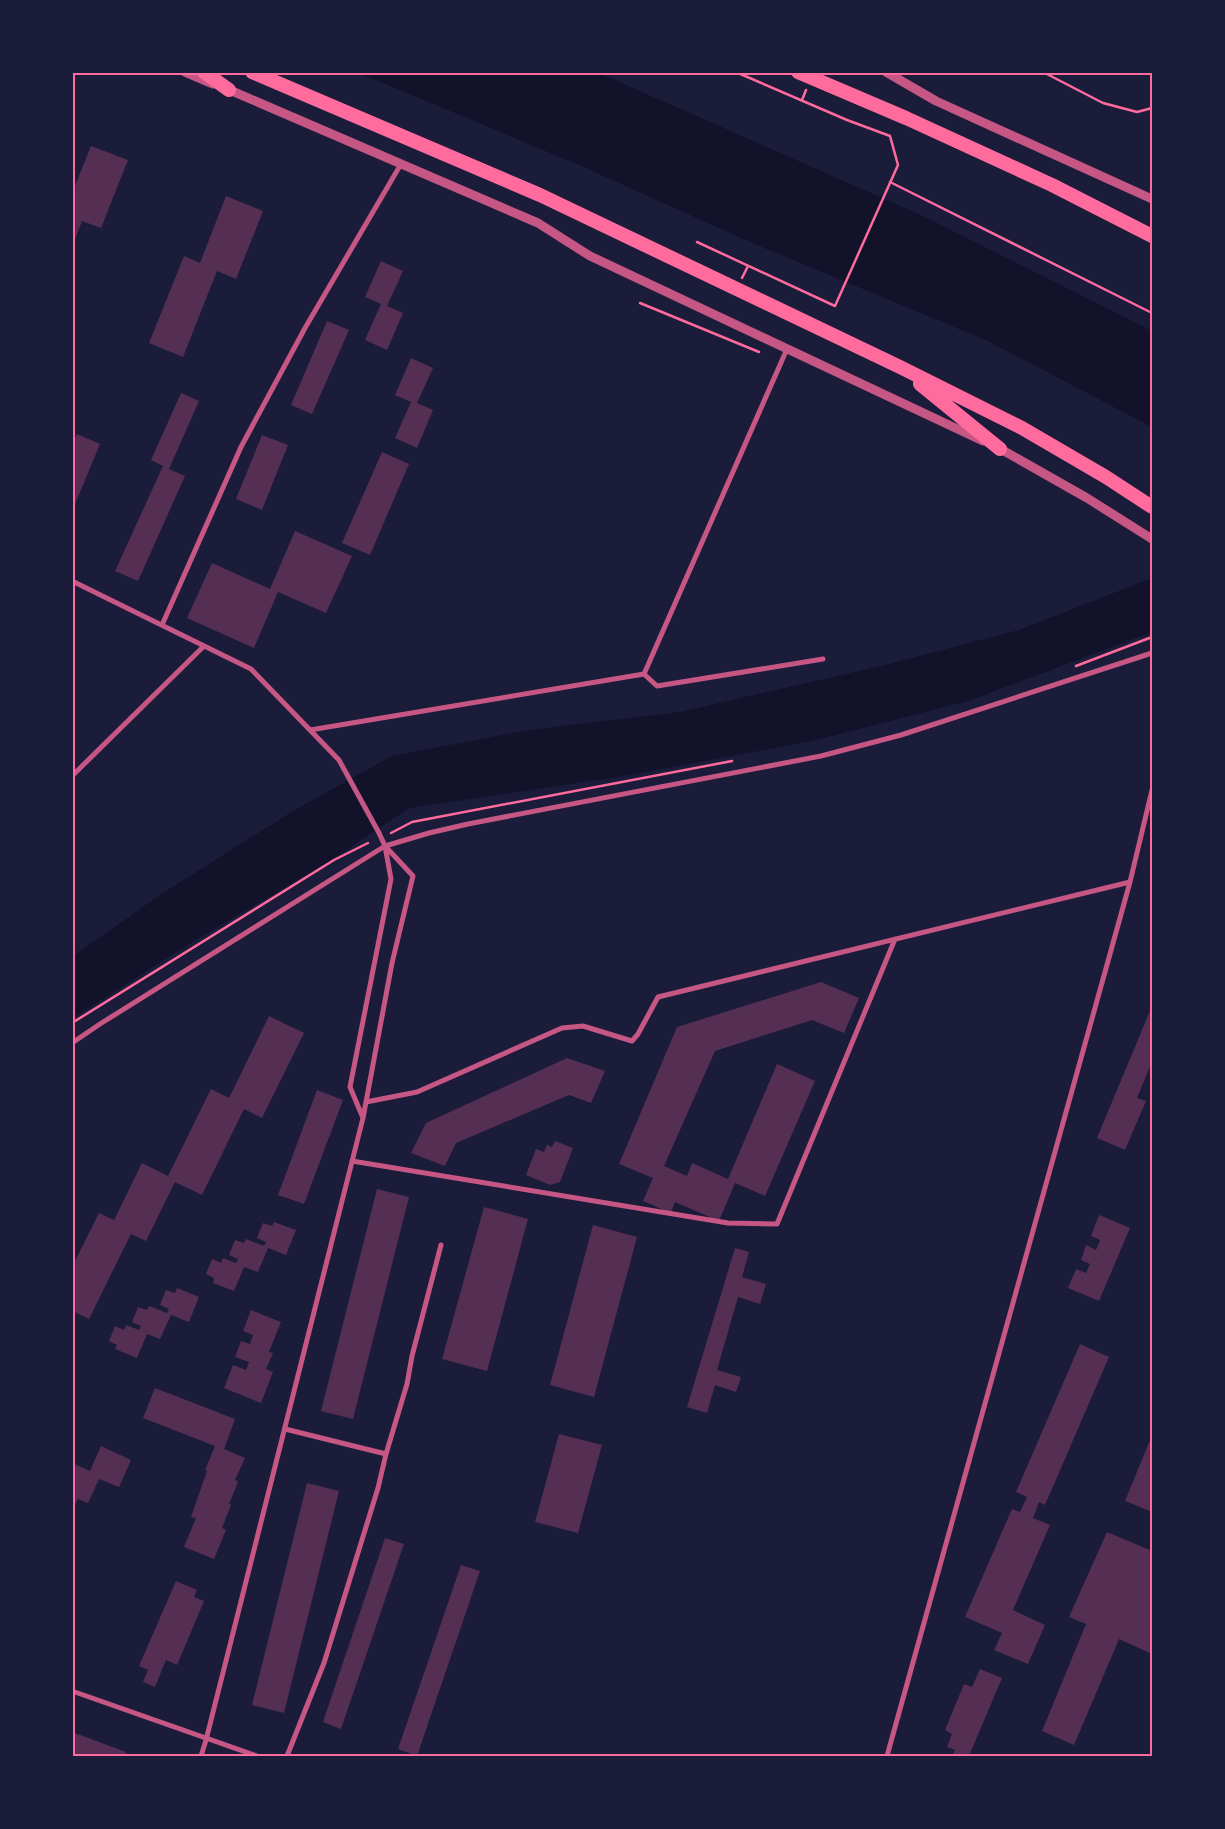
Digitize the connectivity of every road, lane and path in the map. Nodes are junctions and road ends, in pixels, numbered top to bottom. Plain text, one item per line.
1 (185, 72) edge
2 (204, 72) edge
3 (252, 72) edge
4 (798, 72) edge
5 (886, 72) edge
6 (1043, 72) edge
7 (738, 73) edge
8 (229, 90) junction
9 (1152, 108) edge
10 (401, 164) junction
11 (890, 182) junction
12 (1152, 199) edge
13 (1152, 236) edge
14 (697, 242) dead end
15 (640, 303) dead end
16 (1152, 313) edge
17 (787, 349) junction
18 (759, 352) dead end
19 (900, 368) junction
20 (1000, 448) junction
21 (1152, 507) edge
22 (1152, 539) edge
23 (72, 581) edge
24 (162, 625) junction
25 (204, 646) junction
26 (1152, 653) edge
27 (823, 659) dead end
28 (644, 674) junction
29 (310, 730) junction
30 (72, 776) edge
31 (1152, 790) edge
32 (385, 846) junction
33 (1130, 882) junction
34 (895, 939) junction
35 (72, 1043) edge
36 (366, 1102) junction
37 (363, 1118) junction
38 (352, 1161) junction
39 (441, 1245) dead end
40 (285, 1429) junction
41 (386, 1454) junction
42 (72, 1691) edge
43 (206, 1740) junction
44 (201, 1756) edge
45 (257, 1756) edge
46 (287, 1756) edge
47 (887, 1756) edge

1 - 8 street
2 - 8 highway
3 - 19 highway
4 - 13 highway
5 - 12 street
6 - 9 path
7 - 11 path
8 - 10 street
10 - 17 street
10 - 24 street
11 - 14 path
11 - 16 path
15 - 18 path
17 - 20 street
17 - 28 street
19 - 20 highway
19 - 21 highway
20 - 22 street
23 - 24 street
24 - 25 street
25 - 29 street
25 - 30 street
26 - 32 street
27 - 28 street
28 - 29 street
29 - 32 street
31 - 33 street
32 - 35 street
32 - 36 street
32 - 37 street
33 - 34 street
33 - 47 street
34 - 36 street
34 - 38 street
36 - 37 street
37 - 38 street
38 - 40 street
39 - 41 street
40 - 41 street
40 - 43 street
41 - 46 street
42 - 43 street
43 - 44 street
43 - 45 street

